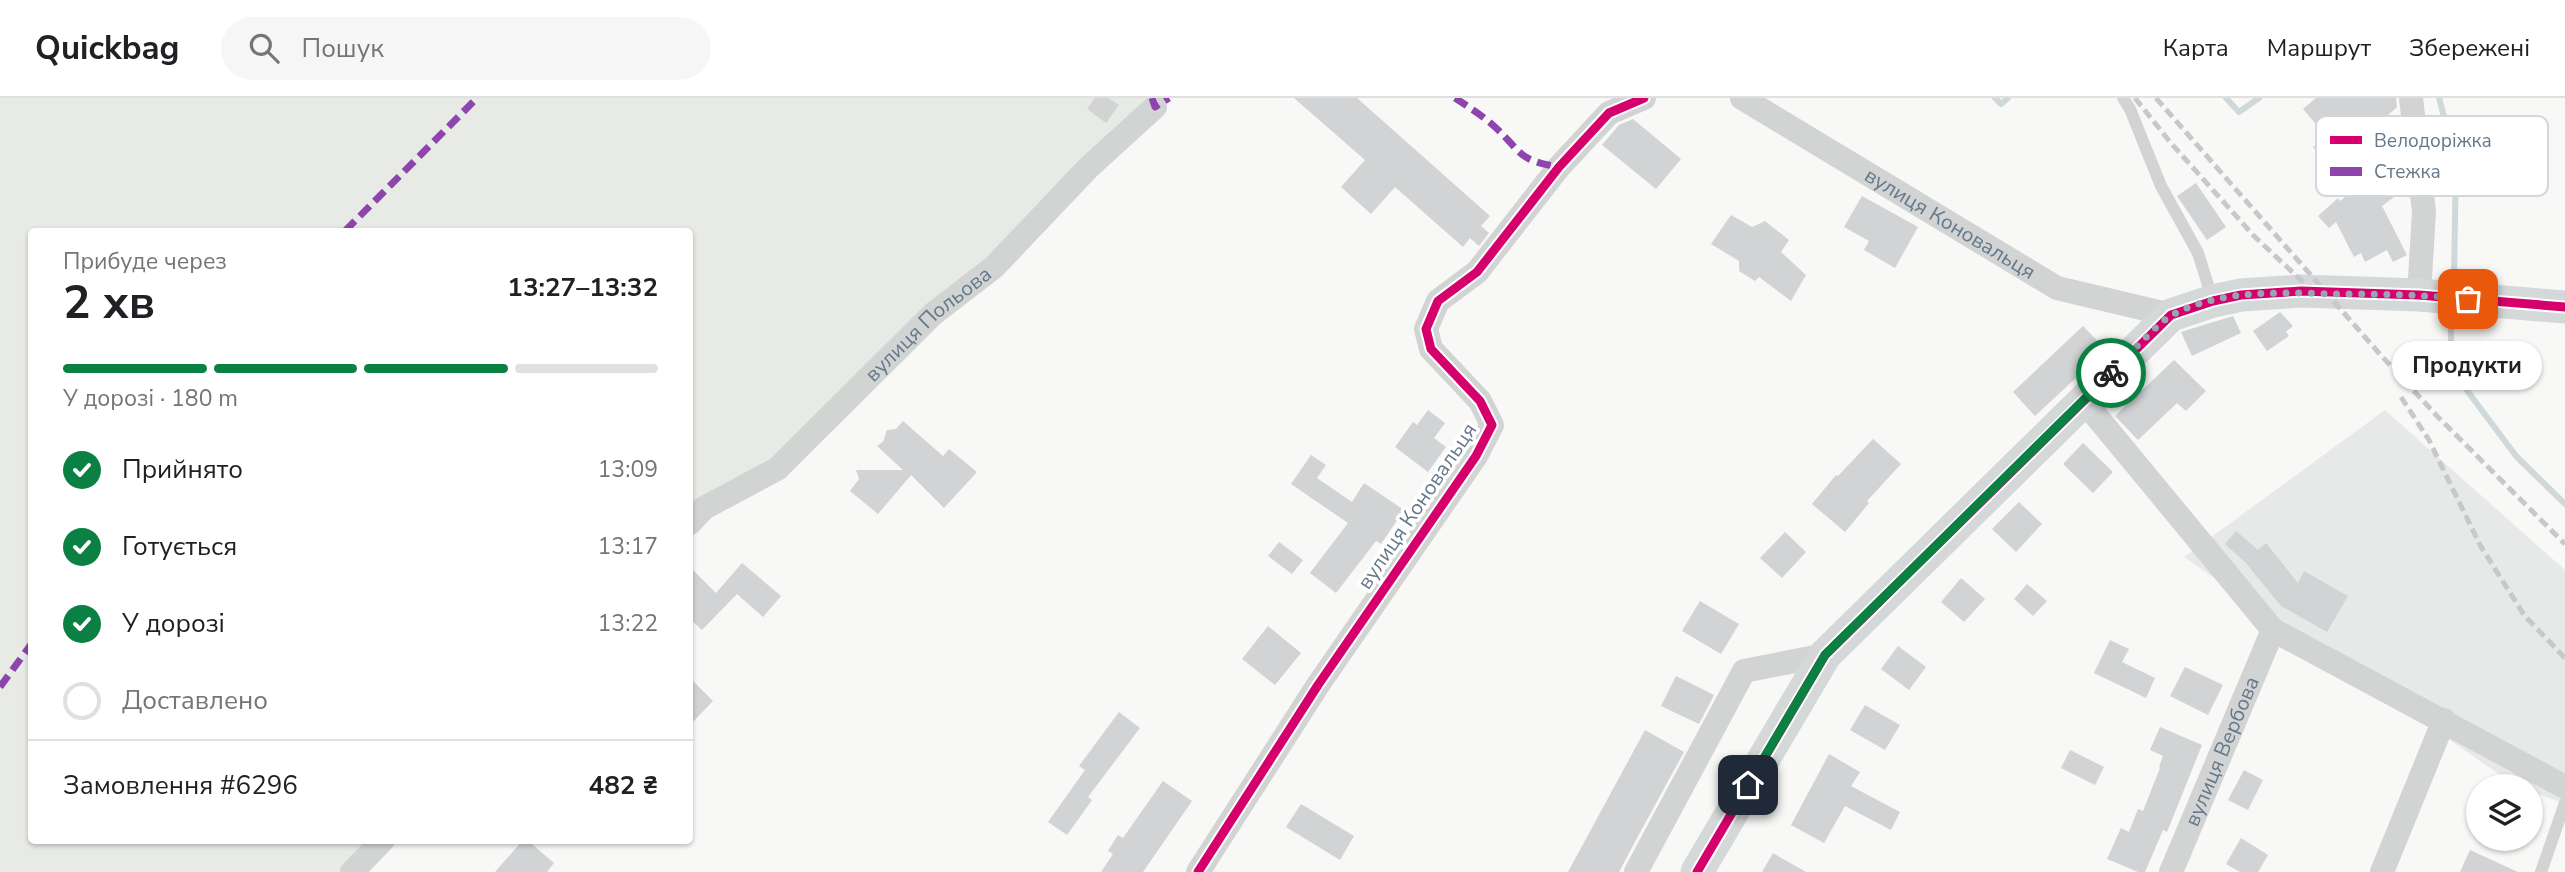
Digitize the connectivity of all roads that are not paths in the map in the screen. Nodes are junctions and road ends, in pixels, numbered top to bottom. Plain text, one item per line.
1 (1644, 98) edge
2 (1742, 98) edge
3 (2123, 98) edge
4 (2412, 98) edge
5 (1155, 107) dead end
6 (2414, 116) edge
7 (2422, 196) edge
8 (2419, 295) junction
9 (2213, 301) junction
10 (2565, 307) edge
11 (2171, 315) junction
12 (2083, 400) junction
13 (693, 520) edge
14 (2273, 630) junction
15 (1825, 655) junction
16 (2444, 720) junction
17 (2565, 787) edge
18 (2565, 803) edge
19 (379, 844) edge
20 (352, 872) edge
21 (1198, 872) edge
22 (1636, 872) edge
23 (1697, 872) edge
24 (2171, 872) edge
25 (2382, 872) edge
26 (2541, 872) edge

1 - 21 street, вулиця Коновальця
2 - 11 street, вулиця Коновальця
3 - 9 lane
4 - 6 street
5 - 13 street, вулиця Польова
7 - 8 street
8 - 9 street
8 - 10 street
9 - 11 street
11 - 12 street
12 - 14 street
12 - 15 street
14 - 16 street
14 - 24 street, вулиця Вербова
15 - 22 street
15 - 23 street
16 - 17 street
16 - 25 street
18 - 26 lane
19 - 20 street

